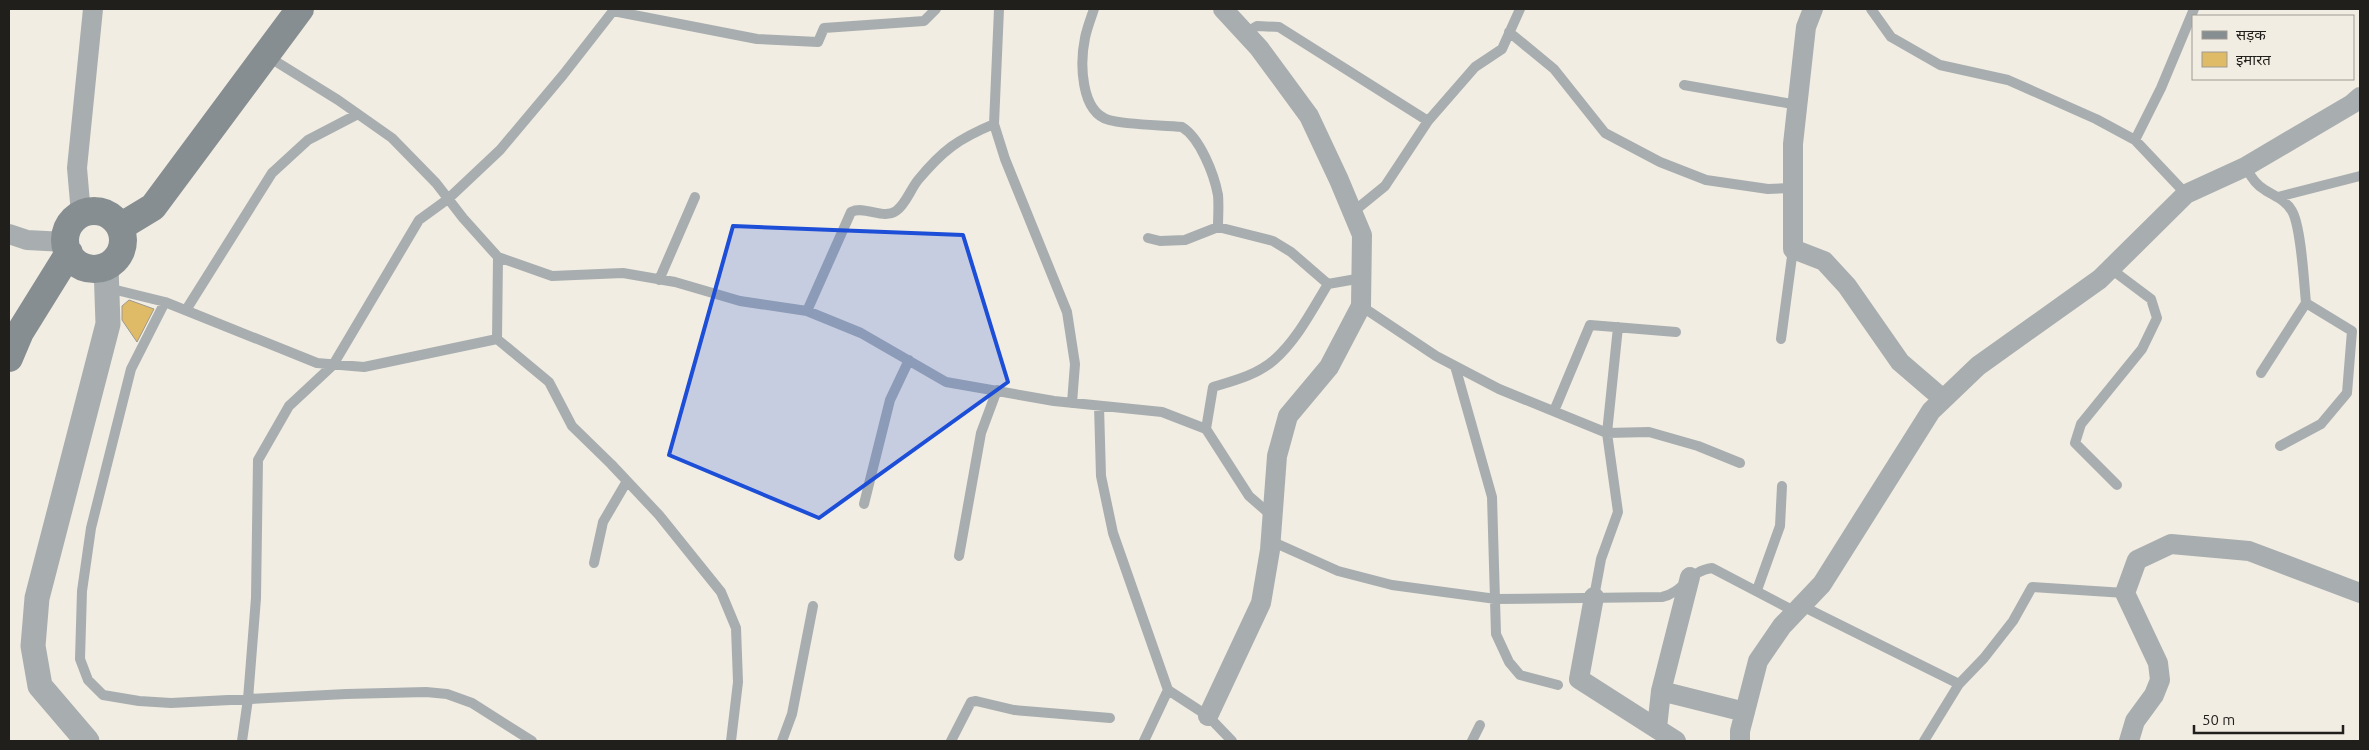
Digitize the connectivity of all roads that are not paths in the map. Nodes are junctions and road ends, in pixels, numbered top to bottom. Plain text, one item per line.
1 (93, 9) edge
2 (300, 9) edge
3 (936, 9) edge
4 (999, 9) edge
5 (1094, 9) edge
6 (1223, 9) edge
7 (1520, 9) edge
8 (1813, 9) edge
9 (1871, 9) edge
10 (2194, 9) edge
11 (614, 10) edge
12 (1509, 32) junction
13 (1245, 33) junction
14 (266, 55) junction
15 (1684, 85) dead end
16 (2360, 97) edge
17 (1798, 105) junction
18 (358, 114) junction
19 (1428, 121) junction
20 (994, 124) junction
21 (2135, 140) junction
22 (2245, 167) junction
23 (2360, 176) edge
24 (1793, 188) junction
25 (2186, 194) junction
26 (695, 197) dead end
27 (2278, 197) junction
28 (448, 199) junction
29 (1353, 212) junction
30 (81, 214) junction
31 (120, 227) junction
32 (1218, 227) junction
33 (9, 234) edge
34 (1148, 238) dead end
35 (67, 248) junction
36 (1792, 249) junction
37 (498, 257) junction
38 (2111, 268) junction
39 (106, 277) junction
40 (1362, 278) junction
41 (659, 280) junction
42 (1328, 284) junction
43 (165, 302) junction
44 (2306, 303) junction
45 (1361, 306) junction
46 (186, 310) junction
47 (807, 311) junction
48 (1618, 327) junction
49 (2356, 330) edge
50 (1676, 332) dead end
51 (497, 339) junction
52 (1781, 339) dead end
53 (9, 358) edge
54 (909, 360) junction
55 (333, 365) junction
56 (1455, 366) junction
57 (2261, 373) dead end
58 (998, 390) junction
59 (1943, 399) junction
60 (1072, 403) junction
61 (1099, 406) junction
62 (1554, 411) junction
63 (1206, 430) junction
64 (1607, 433) junction
65 (2280, 446) dead end
66 (1740, 462) dead end
67 (627, 481) junction
68 (2117, 485) dead end
69 (1782, 486) dead end
70 (864, 504) dead end
71 (1272, 516) junction
72 (1270, 541) junction
73 (959, 556) dead end
74 (594, 563) dead end
75 (1690, 577) junction
76 (1757, 590) junction
77 (2125, 593) junction
78 (2360, 593) edge
79 (1594, 598) junction
80 (1496, 599) junction
81 (813, 606) dead end
82 (1799, 609) junction
83 (1959, 684) junction
84 (1558, 686) dead end
85 (1168, 690) junction
86 (1661, 691) junction
87 (248, 699) junction
88 (1745, 712) junction
89 (1208, 716) junction
90 (1110, 718) dead end
91 (1480, 725) dead end
92 (1657, 728) junction
93 (87, 741) edge
94 (242, 741) edge
95 (532, 741) edge
96 (731, 741) edge
97 (782, 741) edge
98 (952, 741) edge
99 (1144, 741) edge
100 (1232, 741) edge
101 (1472, 741) edge
102 (1676, 741) edge
103 (1740, 741) edge
104 (1924, 741) edge
105 (2129, 741) edge

1 - 30 street
2 - 14 main road
3 - 11 lane
4 - 20 lane
5 - 32 lane
6 - 13 street
7 - 12 lane
8 - 17 street
9 - 21 lane
10 - 21 lane
11 - 28 lane
12 - 19 lane
12 - 24 lane
13 - 19 lane
13 - 29 street
14 - 18 lane
14 - 31 main road
15 - 17 lane
16 - 22 street
17 - 24 street
18 - 28 lane
18 - 46 lane
19 - 29 lane
20 - 47 lane
20 - 60 lane
21 - 25 lane
22 - 25 street
22 - 27 lane
23 - 27 lane
24 - 36 street
25 - 38 street
26 - 41 lane
27 - 44 lane
28 - 37 lane
28 - 55 lane
29 - 40 street
30 - 31 main road
30 - 35 main road
31 - 39 main road
32 - 34 lane
32 - 42 lane
33 - 35 street
35 - 39 main road
35 - 53 main road
36 - 52 lane
36 - 59 street
37 - 41 lane
37 - 51 lane
38 - 59 street
38 - 68 lane
39 - 43 lane
39 - 93 street
40 - 42 lane
40 - 45 street
41 - 47 lane
42 - 63 lane
43 - 46 lane
43 - 87 lane
44 - 49 lane
44 - 57 lane
45 - 56 lane
45 - 71 street
46 - 55 lane
47 - 54 lane
48 - 50 lane
48 - 62 lane
48 - 64 lane
49 - 65 lane
51 - 55 lane
51 - 67 lane
54 - 58 lane
54 - 70 lane
55 - 87 lane
56 - 62 lane
56 - 80 lane
58 - 60 lane
58 - 73 lane
59 - 82 street
60 - 61 lane
61 - 63 lane
61 - 85 lane
62 - 64 lane
63 - 71 lane
64 - 66 lane
64 - 79 lane
67 - 74 lane
67 - 96 lane
69 - 76 lane
71 - 72 street
72 - 80 lane
72 - 89 street
75 - 76 lane
75 - 79 lane
75 - 86 street
76 - 82 lane
77 - 78 street
77 - 83 lane
77 - 105 street
79 - 80 lane
79 - 92 street
80 - 84 lane
81 - 97 lane
82 - 83 lane
82 - 88 street
83 - 104 lane
85 - 89 lane
85 - 99 lane
86 - 88 street
86 - 92 street
87 - 94 lane
87 - 95 lane
88 - 103 street
89 - 100 lane
90 - 98 lane
91 - 101 lane
92 - 102 street

